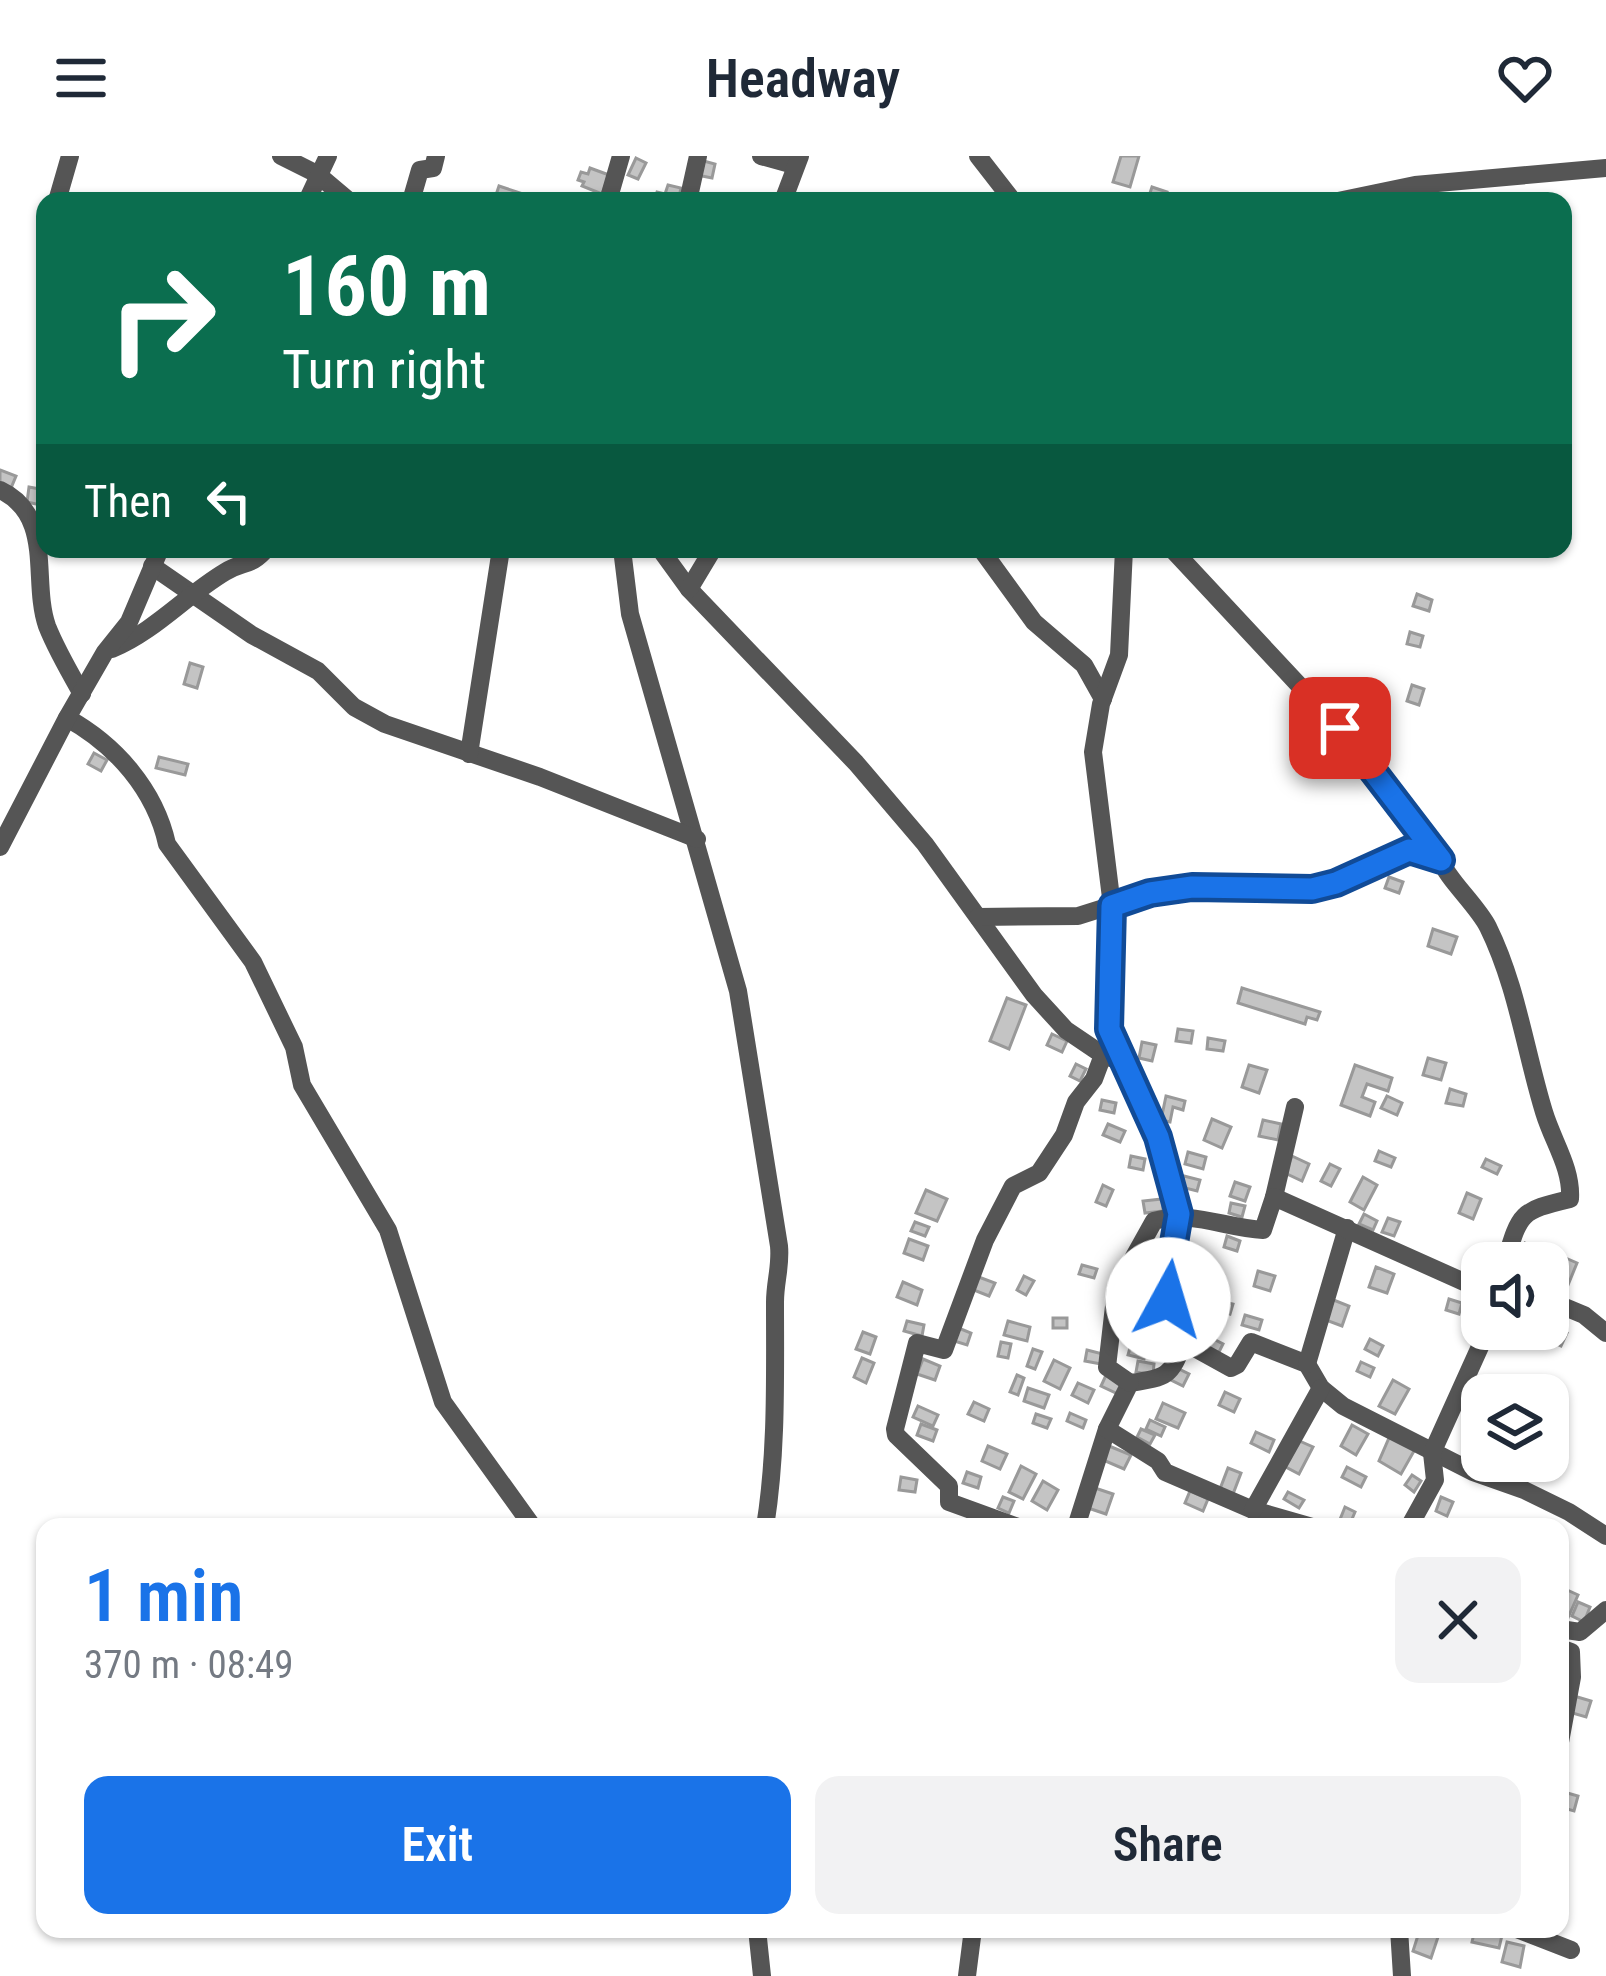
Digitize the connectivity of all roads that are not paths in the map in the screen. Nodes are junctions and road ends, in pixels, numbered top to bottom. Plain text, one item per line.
1 (70, 156) edge
2 (281, 156) edge
3 (328, 156) edge
4 (436, 156) edge
5 (621, 156) edge
6 (698, 156) edge
7 (761, 156) edge
8 (978, 156) edge
9 (797, 160) edge
10 (1606, 168) edge
11 (317, 174) junction
12 (60, 192) edge
13 (311, 192) edge
14 (338, 192) edge
15 (413, 192) edge
16 (611, 192) edge
17 (690, 192) edge
18 (786, 192) edge
19 (1005, 192) edge
20 (1381, 192) edge
21 (0, 490) edge
22 (36, 533) edge
23 (39, 558) edge
24 (156, 558) edge
25 (258, 558) edge
26 (501, 558) edge
27 (623, 558) edge
28 (666, 558) edge
29 (708, 558) edge
30 (987, 558) edge
31 (1124, 558) edge
32 (1180, 558) edge
33 (689, 590) junction
34 (196, 594) junction
35 (105, 652) junction
36 (82, 694) junction
37 (1102, 699) junction
38 (67, 718) junction
39 (469, 754) junction
40 (697, 839) junction
41 (0, 847) edge
42 (1441, 860) junction
43 (1112, 906) junction
44 (978, 917) junction
45 (1112, 1057) junction
46 (1295, 1107) dead end
47 (1274, 1197) junction
48 (1179, 1214) junction
49 (1347, 1228) junction
50 (1513, 1242) edge
51 (1461, 1280) edge
52 (1569, 1309) edge
53 (1606, 1333) edge
54 (1184, 1342) junction
55 (1479, 1350) edge
56 (1307, 1364) junction
57 (1130, 1383) junction
58 (1321, 1388) junction
59 (1107, 1429) junction
60 (1432, 1453) junction
61 (1253, 1510) junction
62 (527, 1518) edge
63 (766, 1518) edge
64 (993, 1518) edge
65 (1079, 1518) edge
66 (1281, 1518) edge
67 (1414, 1518) edge
68 (1606, 1536) edge
69 (1606, 1610) edge
70 (1569, 1630) edge
71 (1569, 1651) edge
72 (1569, 1693) edge
73 (758, 1938) edge
74 (972, 1938) edge
75 (1400, 1938) edge
76 (1540, 1938) edge
77 (1571, 1950) dead end
78 (762, 1976) edge
79 (967, 1976) edge
80 (1402, 1976) edge

1 - 12 street
2 - 11 street
3 - 11 street
4 - 15 street
5 - 16 street
6 - 17 street
7 - 9 street
8 - 19 street
9 - 18 street
10 - 20 street
11 - 13 street
11 - 14 street
21 - 22 street
23 - 36 street
24 - 34 street
24 - 35 street
25 - 34 street
26 - 39 street
27 - 40 street
28 - 33 street
29 - 33 street
30 - 37 street
31 - 37 street
32 - 42 street
33 - 44 street
34 - 35 street
34 - 39 street
35 - 36 street
36 - 38 street
37 - 43 street
38 - 41 street
38 - 62 street
39 - 40 street
40 - 63 street
42 - 43 street
42 - 50 street
43 - 44 street
43 - 45 street
44 - 45 street
45 - 48 street
45 - 64 street
46 - 47 street
47 - 48 street
47 - 49 street
48 - 54 street
48 - 57 street
49 - 51 street
49 - 56 street
52 - 53 street
54 - 56 street
54 - 57 street
55 - 60 street
56 - 58 street
57 - 59 street
58 - 60 street
58 - 61 street
59 - 61 street
59 - 65 street
60 - 67 street
60 - 68 street
61 - 66 street
69 - 70 street
71 - 72 street
73 - 78 street
74 - 79 street
75 - 80 street
76 - 77 street

